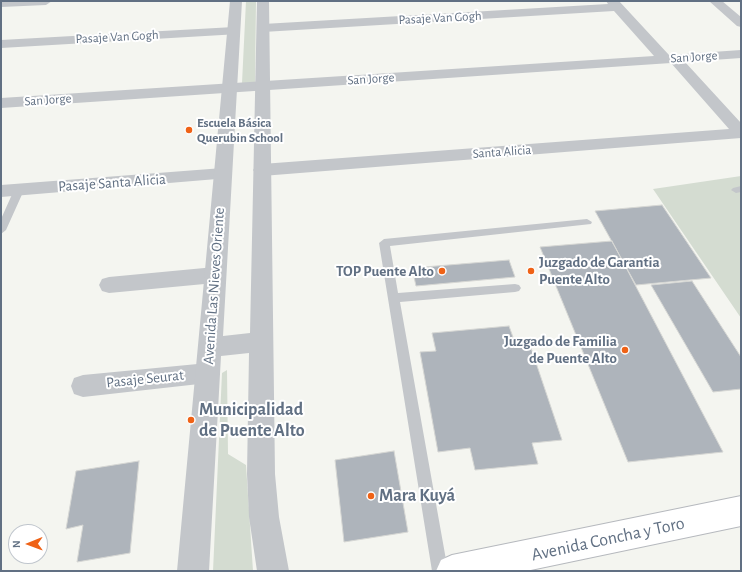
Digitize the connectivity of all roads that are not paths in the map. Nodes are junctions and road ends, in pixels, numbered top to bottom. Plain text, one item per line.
1 (46, 1) edge
2 (236, 1) edge
3 (263, 1) edge
4 (715, 1) edge
5 (1, 3) edge
6 (615, 4) edge
7 (741, 23) edge
8 (263, 28) junction
9 (234, 31) junction
10 (1, 44) edge
11 (741, 54) edge
12 (670, 59) junction
13 (262, 86) junction
14 (229, 88) junction
15 (1, 103) edge
16 (741, 133) edge
17 (262, 170) junction
18 (223, 174) junction
19 (19, 190) junction
20 (1, 191) edge
21 (587, 222) dead end
22 (1, 230) edge
23 (215, 275) junction
24 (109, 285) dead end
25 (514, 288) dead end
26 (394, 298) junction
27 (261, 342) junction
28 (210, 347) junction
29 (208, 372) junction
30 (83, 386) dead end
31 (741, 511) edge
32 (193, 571) edge
33 (273, 571) edge
34 (440, 571) edge
35 (452, 571) edge

1 - 5 street
2 - 9 street, Avenida Las Nieves Oriente
3 - 8 street
4 - 7 street
6 - 8 street, Pasaje Van Gogh
6 - 12 street
8 - 13 street
9 - 10 street, Pasaje Van Gogh
9 - 14 street, Avenida Las Nieves Oriente
11 - 12 street, San Jorge
12 - 13 street, San Jorge
12 - 16 street
13 - 14 street, San Jorge
13 - 17 street
14 - 15 street, San Jorge
14 - 18 street, Avenida Las Nieves Oriente
16 - 17 street, Santa Alicia
17 - 27 street
18 - 19 street, Pasaje Santa Alicia
18 - 23 street, Avenida Las Nieves Oriente
19 - 20 street, Pasaje Santa Alicia
19 - 22 lane
21 - 26 lane
23 - 24 street
23 - 28 street, Avenida Las Nieves Oriente
25 - 26 lane
26 - 34 lane
27 - 28 street
27 - 33 street
28 - 29 street, Avenida Las Nieves Oriente
29 - 30 street, Pasaje Seurat
29 - 32 street, Avenida Las Nieves Oriente
31 - 35 main road, Avenida Concha y Toro

